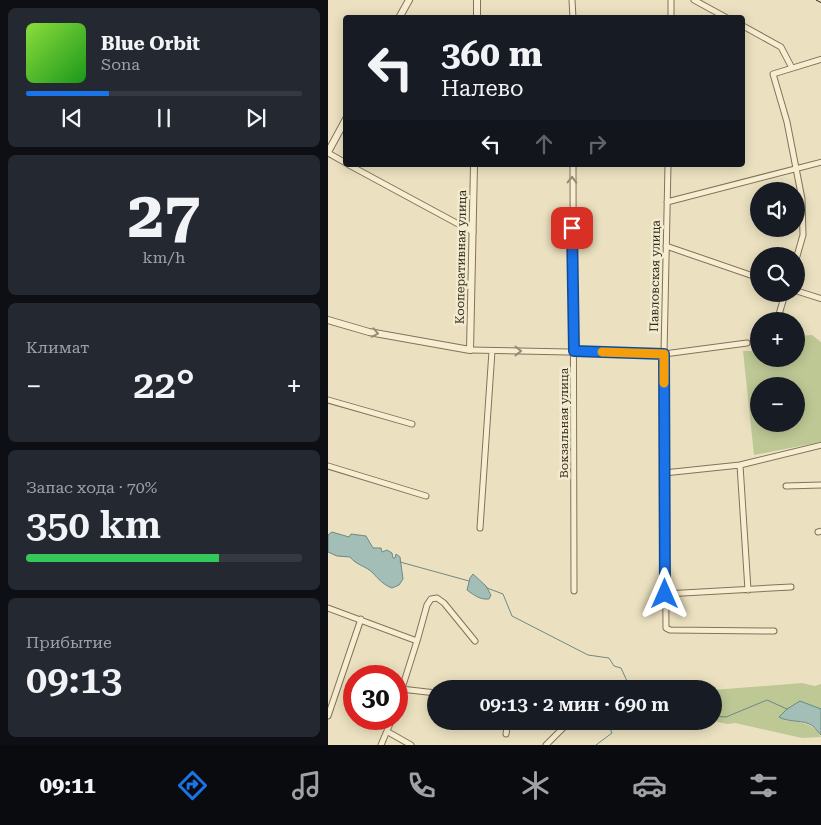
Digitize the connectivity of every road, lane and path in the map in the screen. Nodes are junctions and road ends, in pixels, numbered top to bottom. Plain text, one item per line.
1 (409, 0) edge
2 (477, 0) edge
3 (572, 0) edge
4 (671, 0) edge
5 (694, 0) edge
6 (401, 15) edge
7 (477, 15) edge
8 (573, 15) edge
9 (671, 15) edge
10 (722, 15) edge
11 (745, 27) edge
12 (822, 60) edge
13 (792, 68) junction
14 (343, 125) edge
15 (328, 153) edge
16 (343, 161) edge
17 (822, 162) edge
18 (353, 167) edge
19 (474, 167) edge
20 (573, 167) edge
21 (668, 167) edge
22 (797, 168) junction
23 (667, 202) junction
24 (473, 232) junction
25 (666, 246) junction
26 (799, 247) edge
27 (750, 275) edge
28 (805, 294) edge
29 (822, 300) edge
30 (328, 320) edge
31 (747, 344) dead end
32 (470, 350) junction
33 (492, 351) junction
34 (574, 351) junction
35 (664, 354) junction
36 (328, 400) edge
37 (412, 424) dead end
38 (822, 445) edge
39 (740, 465) junction
40 (328, 466) edge
41 (664, 473) junction
42 (822, 485) edge
43 (786, 486) dead end
44 (426, 496) dead end
45 (480, 528) dead end
46 (791, 587) dead end
47 (748, 590) junction
48 (574, 591) dead end
49 (665, 594) junction
50 (328, 608) edge
51 (361, 619) junction
52 (774, 631) dead end
53 (417, 641) junction
54 (475, 641) dead end
55 (408, 668) edge
56 (408, 690) edge
57 (427, 692) edge
58 (328, 716) edge
59 (507, 730) edge
60 (561, 730) edge
61 (388, 732) joint
62 (506, 734) dead end
63 (381, 745) edge
64 (411, 745) edge
65 (546, 745) edge

1 - 6 street
2 - 7 street
3 - 8 street
4 - 9 street
5 - 10 street
11 - 13 street
12 - 13 street
13 - 22 street
14 - 15 street
15 - 16 street
17 - 22 street
18 - 24 street
19 - 24 street, Кооперативная улица
34 -> 20 street, Вокзальная улица
21 - 23 street, Павловская улица
22 - 23 street
22 - 26 street
23 - 25 street, Павловская улица
24 - 32 street, Кооперативная улица
25 - 27 street
25 - 35 street, Павловская улица
28 - 29 street
30 -> 32 street
31 - 35 street
32 - 33 street
33 -> 34 street
33 - 45 street
34 - 35 street
34 - 48 street, Вокзальная улица
35 - 41 street, Павловская улица
36 - 37 street
38 - 39 street
39 - 41 street
39 - 47 street
40 - 44 street
41 - 49 street, Павловская улица
42 - 43 street
46 - 47 street
47 - 49 street
49 - 52 street, Павловская улица
50 - 51 street
51 - 53 street
51 - 58 street
53 - 54 street
53 - 55 street
56 - 57 street
59 - 62 street
60 - 65 street
61 - 63 street
61 - 64 street

